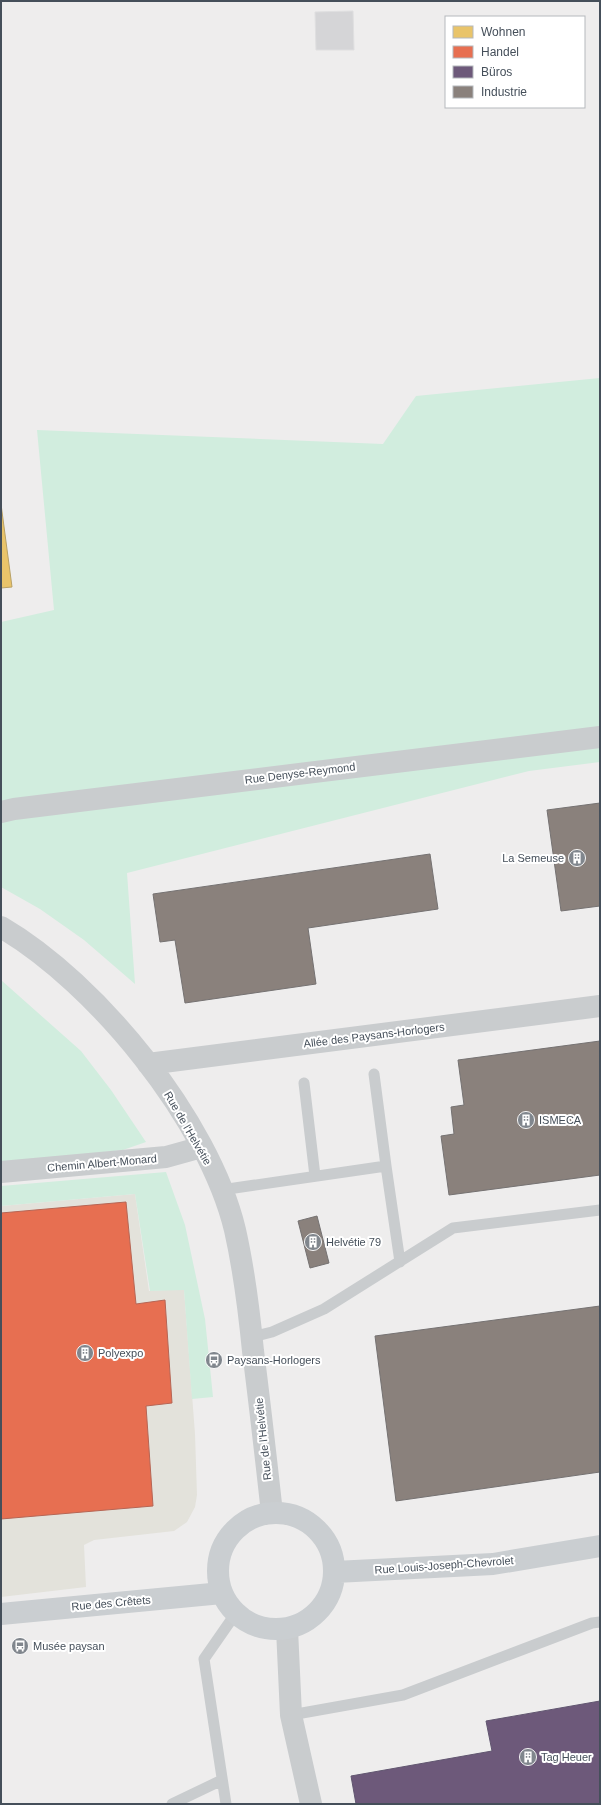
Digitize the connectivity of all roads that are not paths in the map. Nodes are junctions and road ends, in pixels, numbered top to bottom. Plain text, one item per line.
1 (600, 737) edge
2 (1, 812) edge
3 (1, 927) edge
4 (600, 1006) edge
5 (148, 1064) junction
6 (374, 1074) dead end
7 (304, 1083) dead end
8 (202, 1147) junction
9 (386, 1166) junction
10 (1, 1172) edge
11 (315, 1176) junction
12 (222, 1190) junction
13 (600, 1210) edge
14 (400, 1262) junction
15 (252, 1337) junction
16 (272, 1513) junction
17 (600, 1546) edge
18 (335, 1572) junction
19 (222, 1592) junction
20 (236, 1613) junction
21 (1, 1614) edge
22 (600, 1622) edge
23 (287, 1629) junction
24 (291, 1715) junction
25 (222, 1780) junction
26 (172, 1804) edge
27 (226, 1804) edge
28 (311, 1804) edge

1 - 2 street, Rue Denyse-Reymond
3 - 5 street, Rue de l'Helvétie
4 - 5 street, Allée des Paysans-Horlogers
5 - 8 street, Rue de l'Helvétie
6 - 9 lane
7 - 11 lane
8 - 10 street, Chemin Albert-Monard
8 - 12 street, Rue de l'Helvétie
9 - 11 lane
9 - 14 lane
11 - 12 lane
12 - 15 street, Rue de l'Helvétie
13 - 14 lane
14 - 15 lane
15 - 16 street, Rue de l'Helvétie
16 - 18 main road
16 - 19 main road
17 - 18 main road, Rue Louis-Joseph-Chevrolet
18 - 23 main road
19 - 20 main road
19 - 21 main road, Rue des Crêtets
20 - 23 main road
20 - 25 lane
22 - 24 lane
23 - 24 street
24 - 28 street
25 - 26 lane
25 - 27 lane

